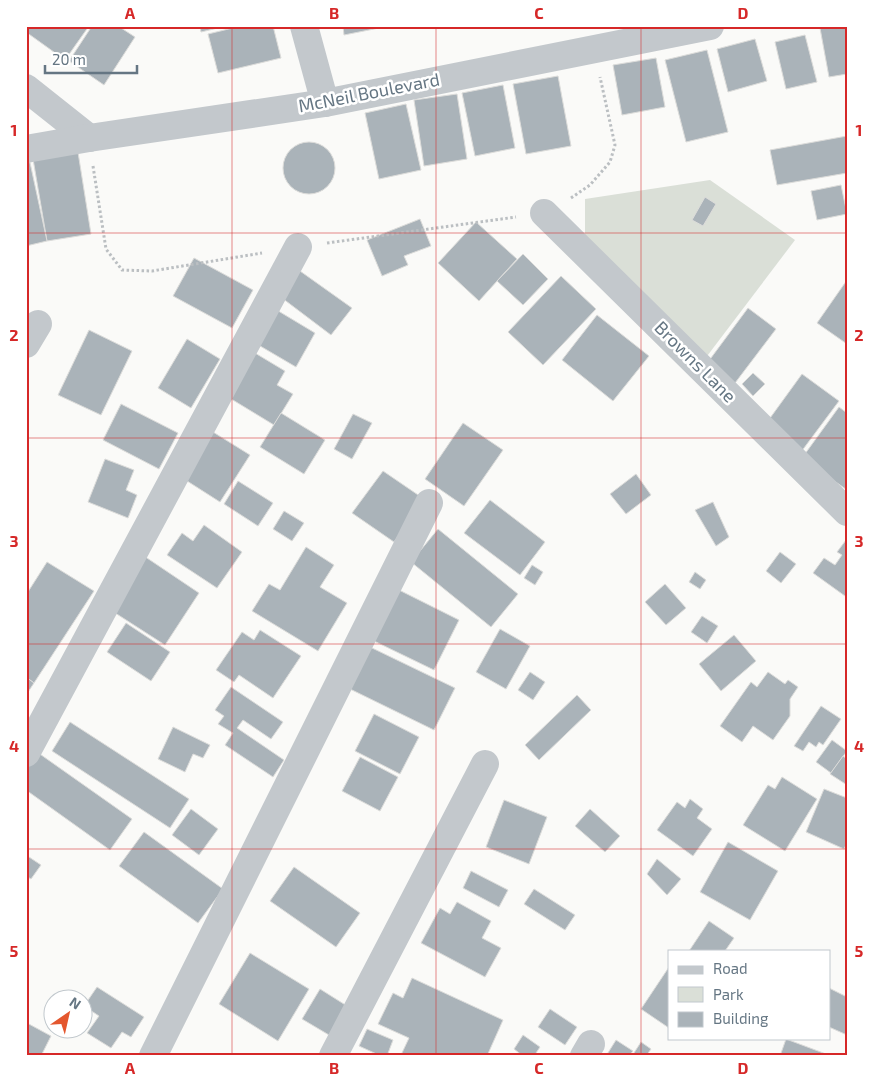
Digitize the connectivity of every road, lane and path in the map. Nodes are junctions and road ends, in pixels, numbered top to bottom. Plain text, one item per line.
1 (304, 26) edge
2 (710, 26) edge
3 (594, 48) junction
4 (26, 88) edge
5 (325, 103) junction
6 (89, 138) junction
7 (26, 150) edge
8 (544, 213) junction
9 (298, 248) junction
10 (429, 503) dead end
11 (847, 512) edge
12 (26, 753) edge
13 (485, 764) dead end
14 (153, 1056) edge
15 (333, 1056) edge

1 - 5 street
2 - 3 street, McNeil Boulevard
3 - 5 street, McNeil Boulevard
3 - 8 path
4 - 6 street
5 - 6 street, McNeil Boulevard
6 - 7 street, McNeil Boulevard
6 - 9 path
8 - 9 path
8 - 11 street, Browns Lane
9 - 12 street
10 - 14 street
13 - 15 street

